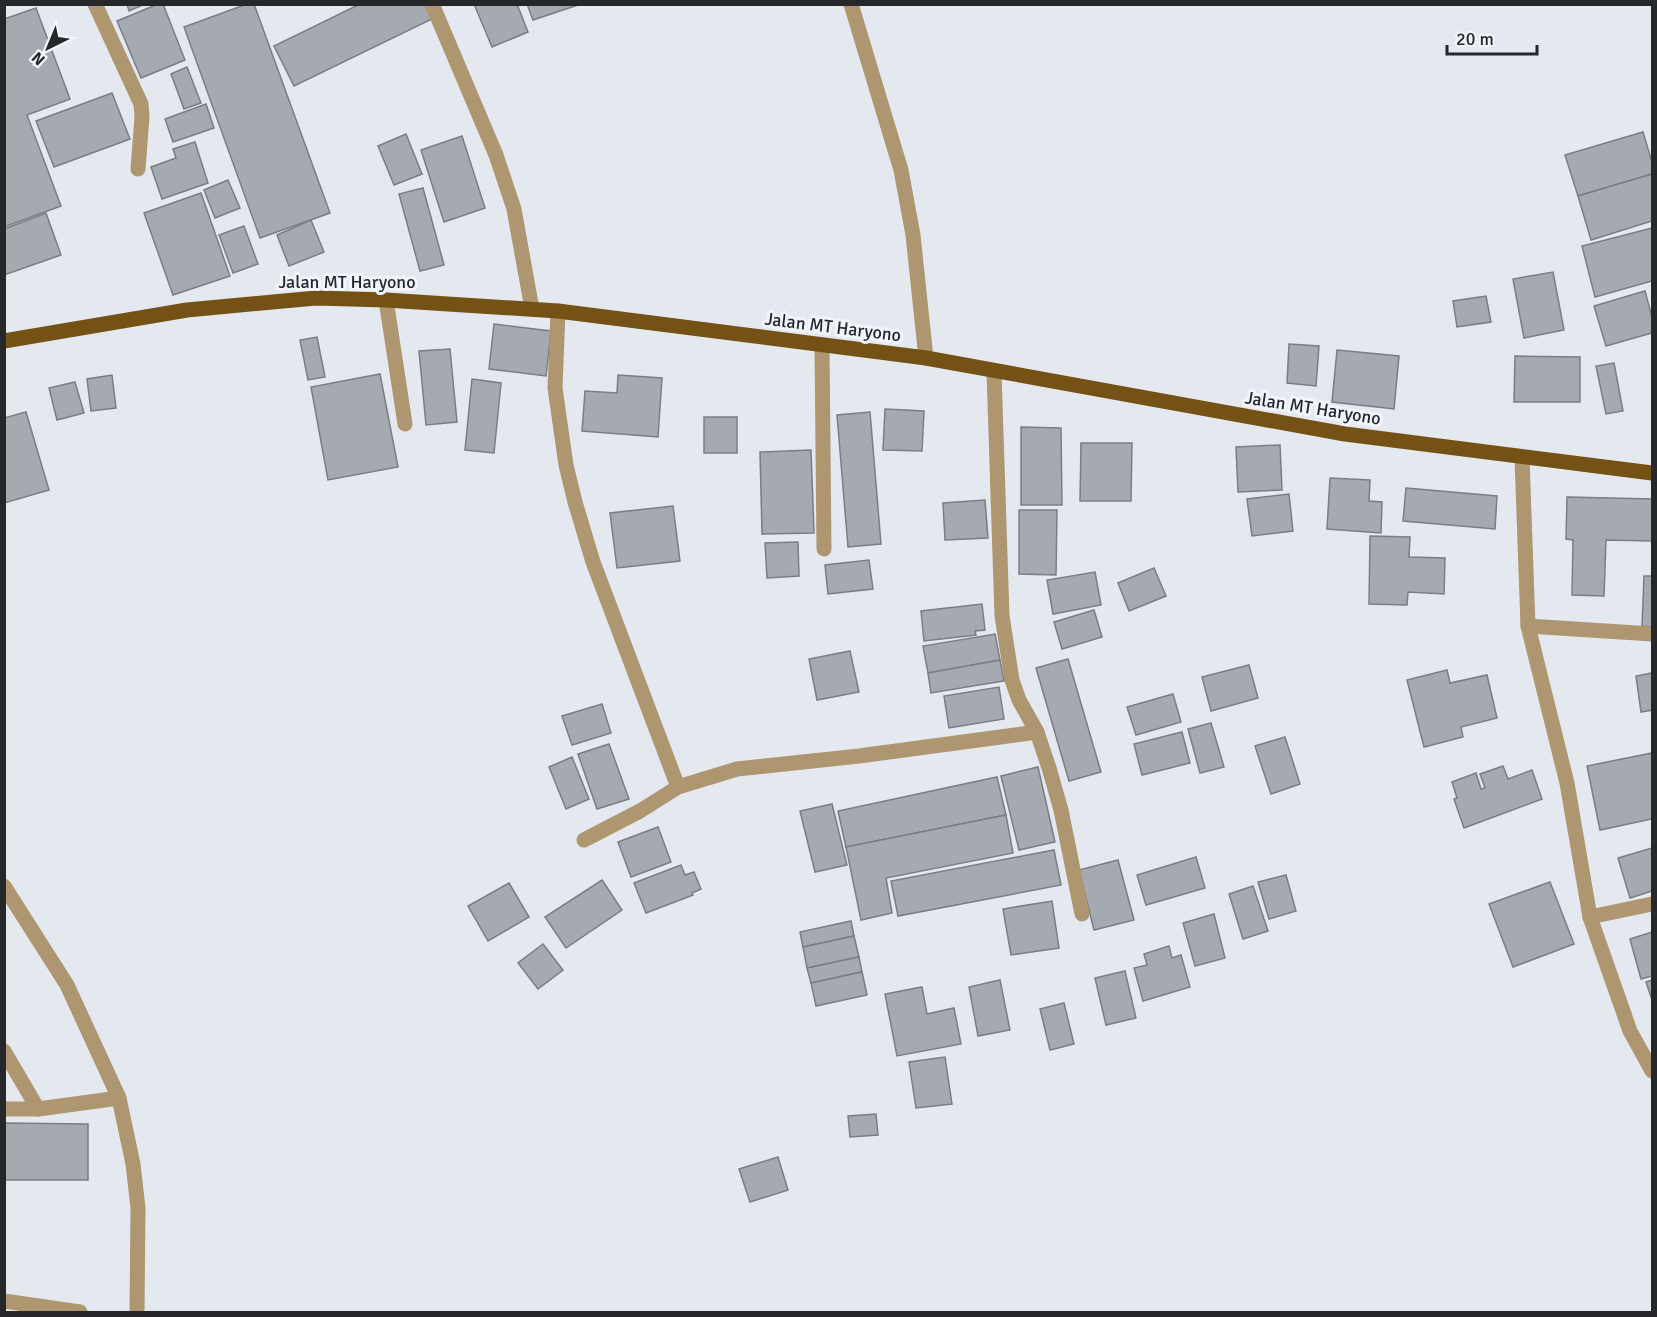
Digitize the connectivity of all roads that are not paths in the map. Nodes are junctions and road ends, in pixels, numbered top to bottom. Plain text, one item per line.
1 (95, 4) edge
2 (432, 4) edge
3 (851, 4) edge
4 (138, 169) dead end
5 (386, 300) junction
6 (532, 309) junction
7 (558, 311) junction
8 (4, 341) edge
9 (822, 346) junction
10 (926, 358) junction
11 (994, 372) junction
12 (405, 424) dead end
13 (1522, 458) junction
14 (1653, 473) edge
15 (824, 549) dead end
16 (1528, 626) junction
17 (1653, 634) edge
18 (1037, 732) junction
19 (678, 787) junction
20 (584, 840) dead end
21 (4, 886) edge
22 (1653, 904) edge
23 (1082, 914) dead end
24 (1590, 917) junction
25 (4, 1051) edge
26 (1653, 1071) edge
27 (119, 1098) junction
28 (4, 1109) edge
29 (38, 1109) junction
30 (4, 1301) edge
31 (80, 1312) edge
32 (137, 1312) edge

1 - 4 street
2 - 6 street
3 - 10 street
5 - 6 main road, Jalan MT Haryono
5 - 8 main road, Jalan MT Haryono
5 - 12 street
6 - 7 main road, Jalan MT Haryono
7 - 9 main road, Jalan MT Haryono
7 - 19 street
9 - 10 main road, Jalan MT Haryono
9 - 15 street
10 - 11 main road, Jalan MT Haryono
11 - 13 main road, Jalan MT Haryono
11 - 18 street
13 - 14 main road, Jalan MT Haryono
13 - 16 street
16 - 17 street
16 - 24 street
18 - 19 street
18 - 23 street
19 - 20 street
21 - 27 street
22 - 24 street
24 - 26 street
25 - 29 street
27 - 29 street
27 - 32 street
28 - 29 street
30 - 31 street

